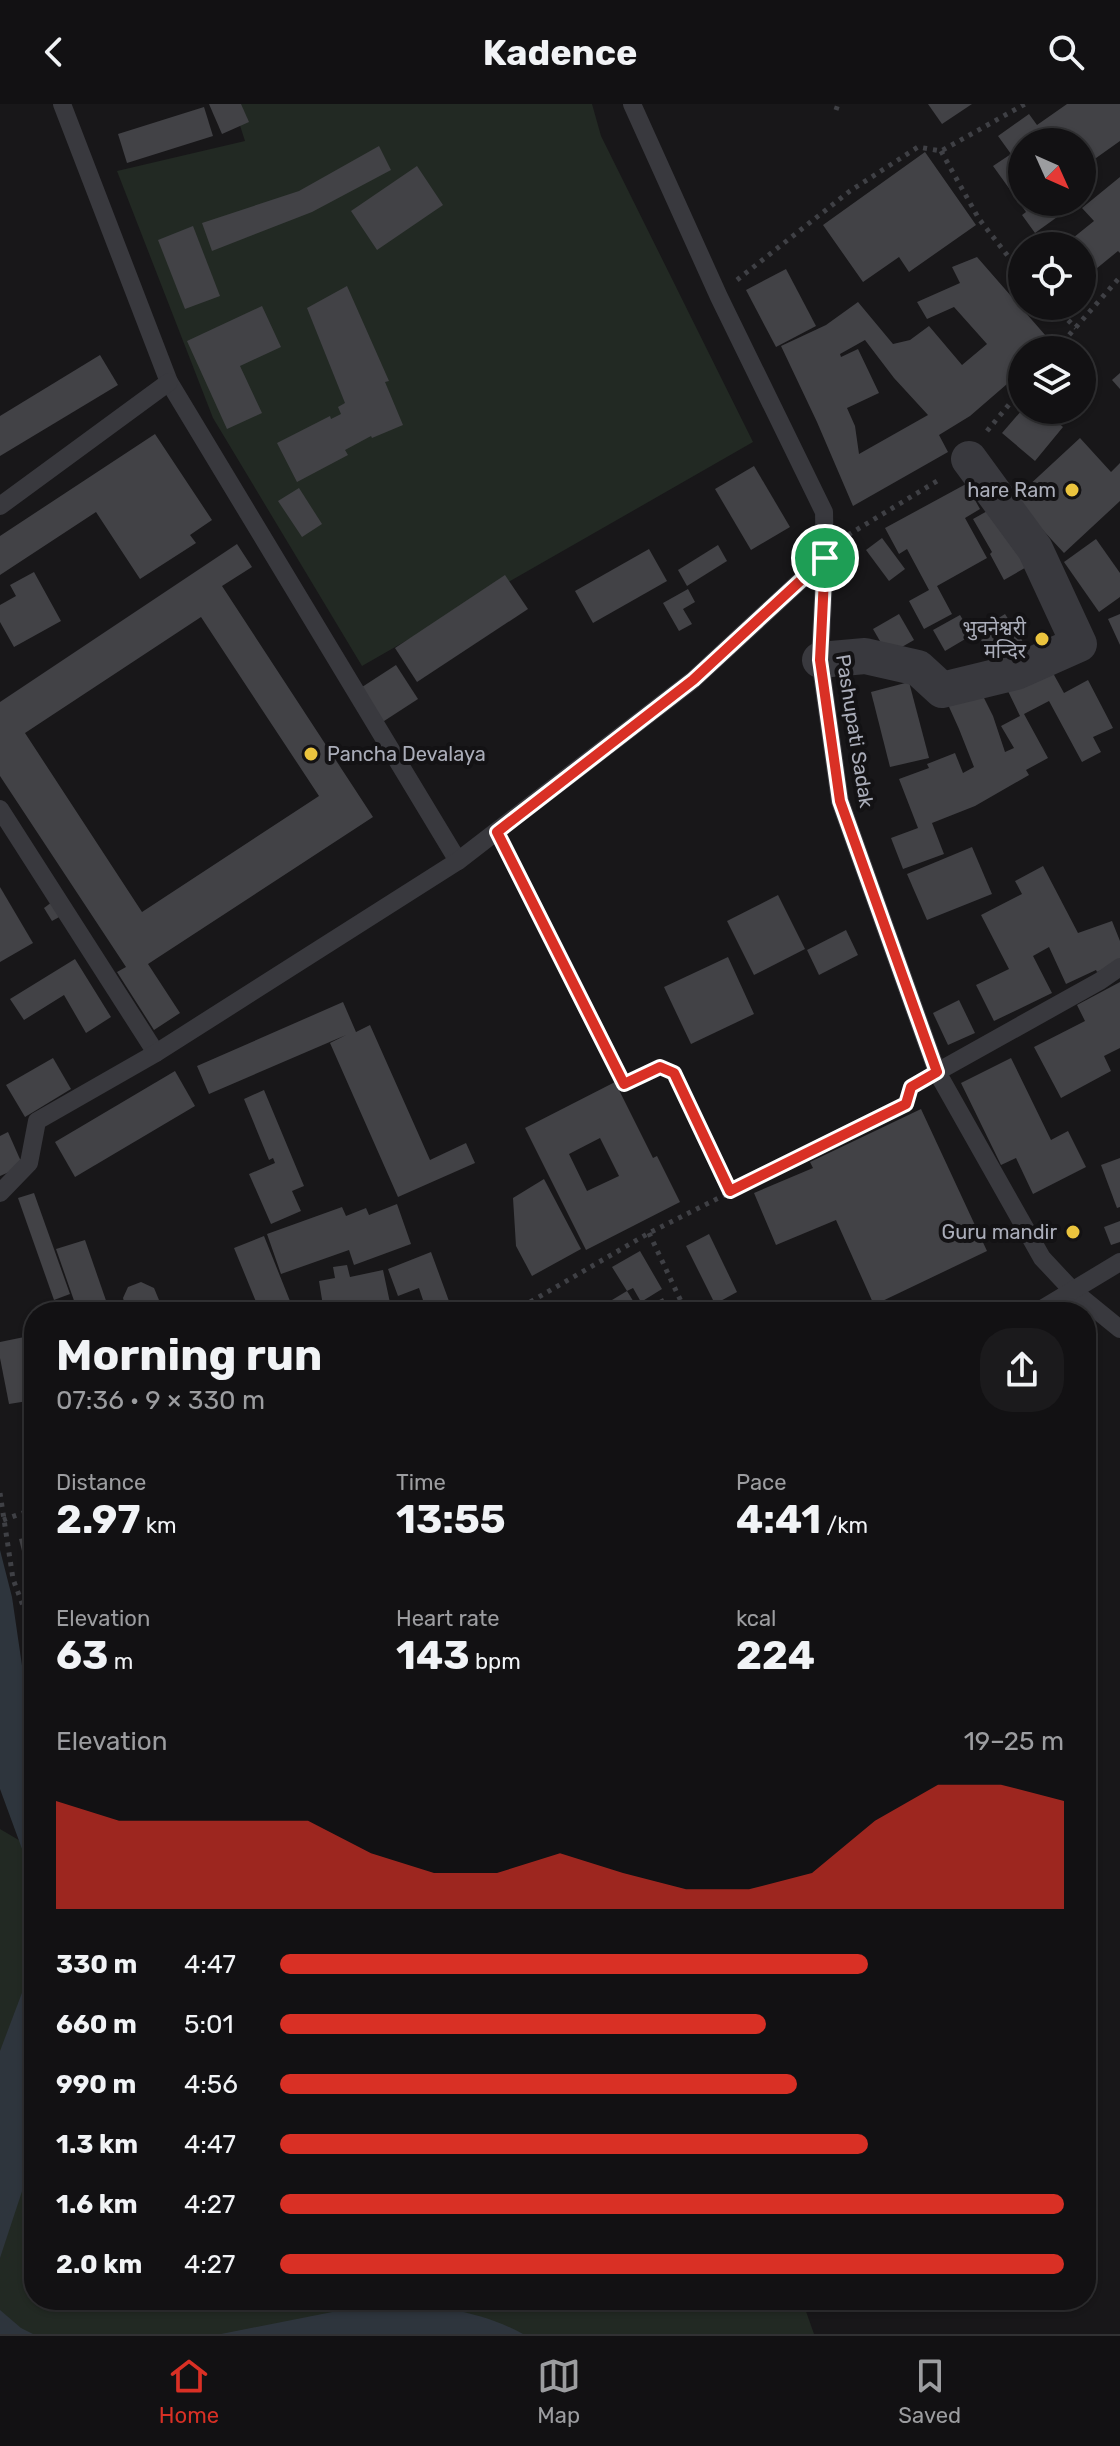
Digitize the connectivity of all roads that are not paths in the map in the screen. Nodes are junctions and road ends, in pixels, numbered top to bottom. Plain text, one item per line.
1 (62, 104) edge
2 (632, 104) edge
3 (169, 382) junction
4 (969, 459) road end
5 (0, 506) edge
6 (825, 558) junction
7 (820, 660) junction
8 (0, 809) edge
9 (458, 861) junction
10 (1120, 967) edge
11 (156, 1053) junction
12 (937, 1072) junction
13 (0, 1193) edge
14 (1120, 1262) edge
15 (1072, 1290) junction
16 (1053, 1302) edge
17 (1087, 1302) edge
18 (1096, 1310) edge
19 (1120, 1329) edge

1 - 3 lane
2 - 6 lane, Pashupati Sadak
3 - 5 lane
3 - 9 lane
4 - 7 street
6 - 7 lane, Pashupati Sadak
6 - 9 lane
7 - 12 lane, Pashupati Sadak
8 - 11 lane
9 - 11 lane
10 - 12 lane
11 - 13 lane
12 - 15 lane, Pashupati Sadak
14 - 15 lane
15 - 16 lane
15 - 17 lane, Pashupati Sadak
18 - 19 lane, Pashupati Sadak

